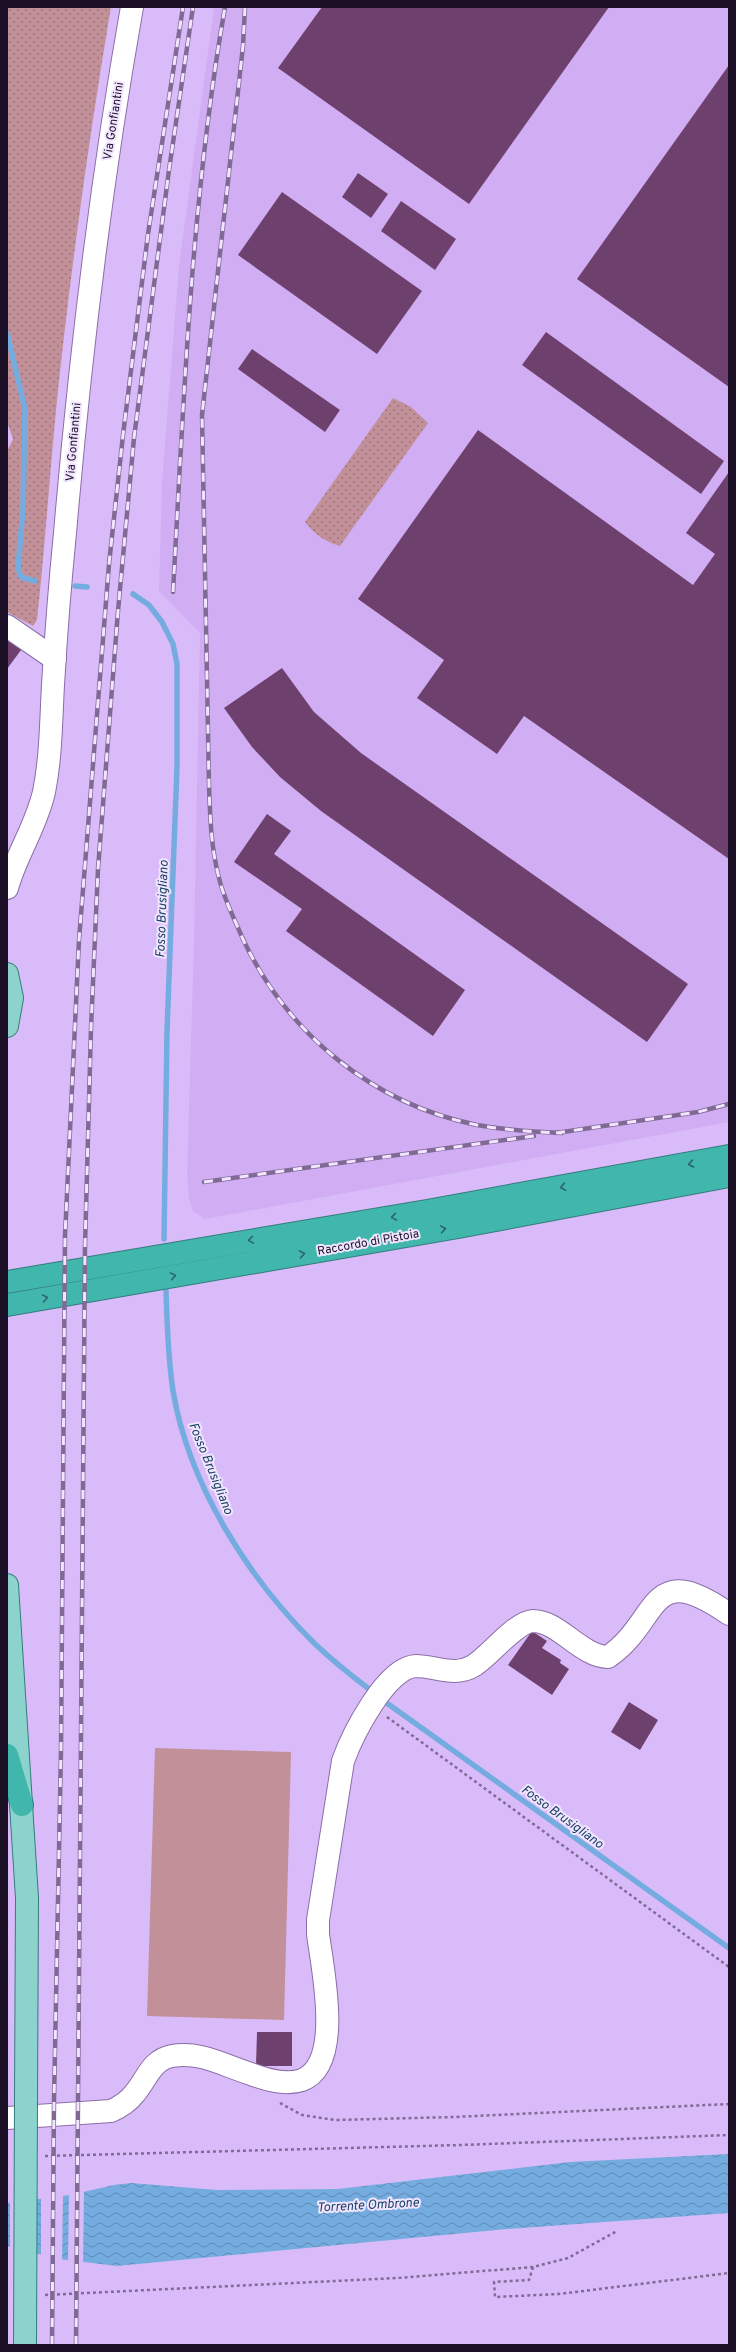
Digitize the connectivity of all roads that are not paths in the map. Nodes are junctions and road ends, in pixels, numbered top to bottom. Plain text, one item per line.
1 (132, 7) edge
2 (7, 626) edge
3 (55, 659) junction
4 (8, 879) edge
5 (7, 974) edge
6 (7, 1026) edge
7 (729, 1156) edge
8 (729, 1176) edge
9 (7, 1282) edge
10 (7, 1305) edge
11 (7, 1585) edge
12 (729, 1614) edge
13 (7, 1756) edge
14 (22, 1805) junction
15 (7, 2118) edge
16 (25, 2345) edge

1 - 3 street, Via Gonfiantini
2 - 3 street
3 - 4 street, Via Gonfiantini
5 - 6 main road
7 -> 9 highway, Raccordo di Pistoia
10 -> 8 highway, Raccordo di Pistoia
11 - 14 main road
12 - 15 street
13 - 14 highway
14 - 16 main road, bridge

